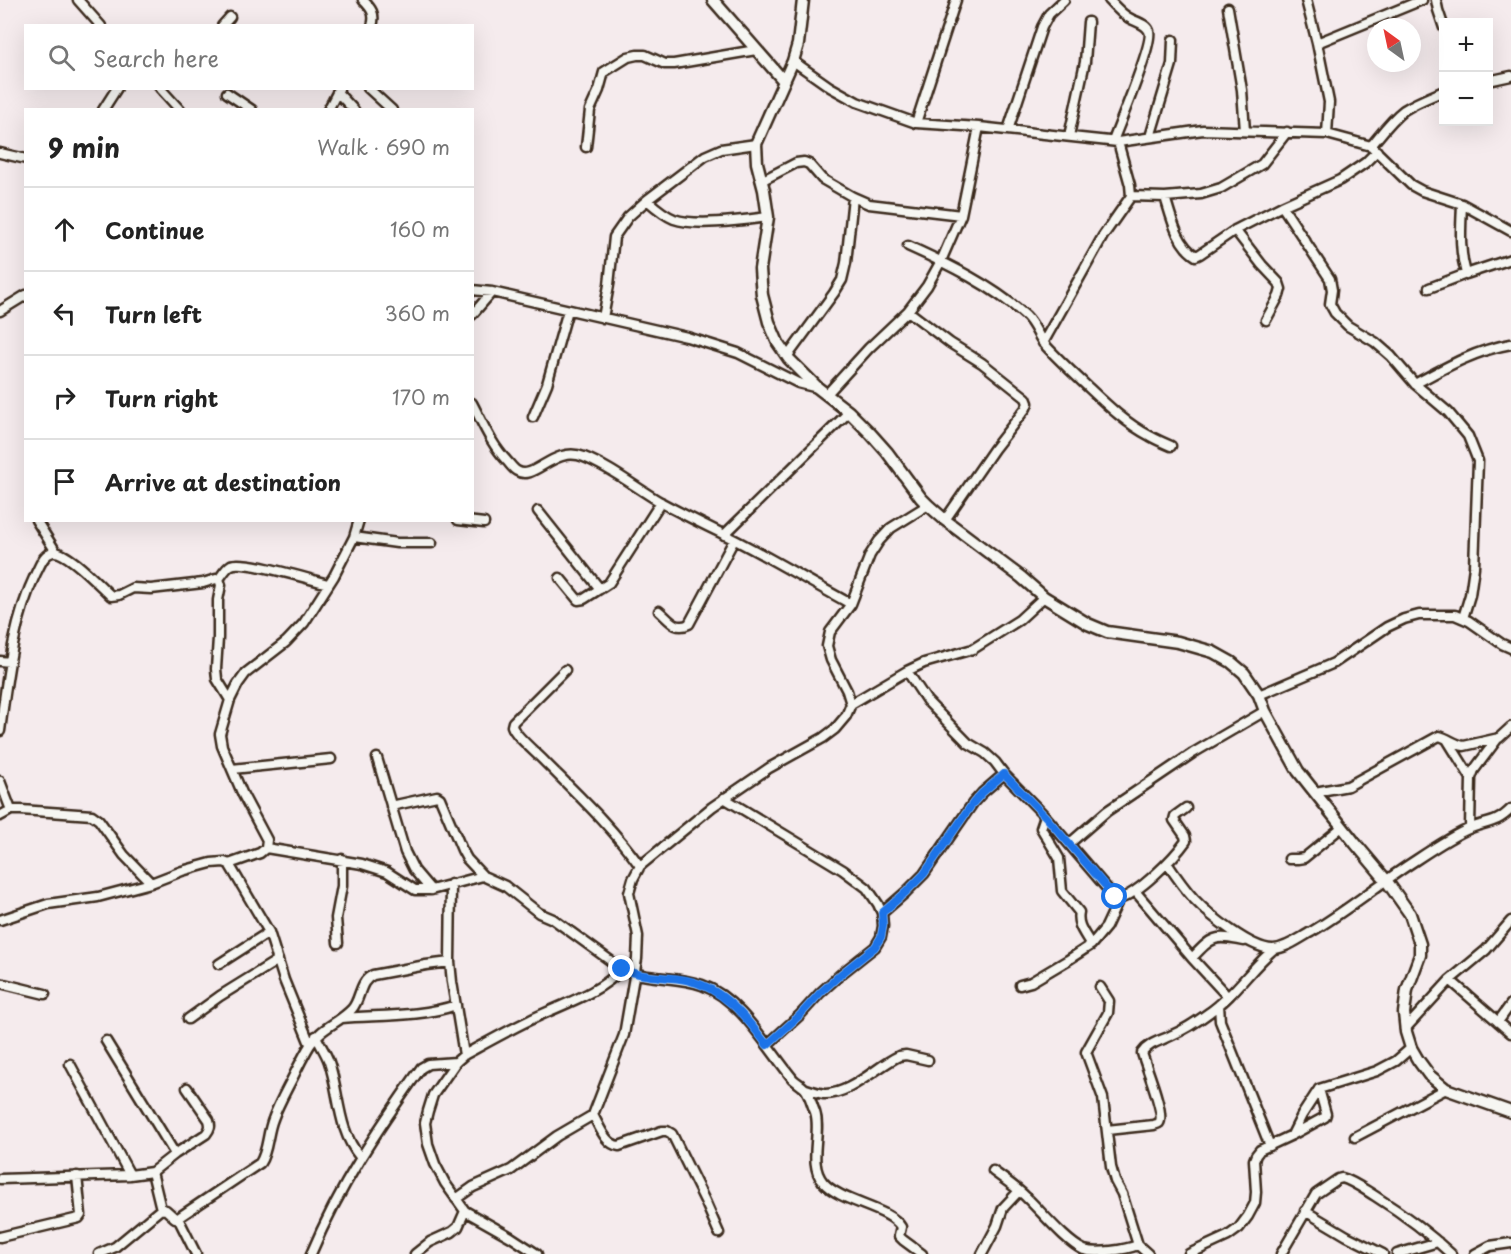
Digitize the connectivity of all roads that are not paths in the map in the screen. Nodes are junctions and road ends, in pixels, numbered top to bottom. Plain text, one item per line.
1 (78, 0) edge
2 (363, 0) edge
3 (713, 0) edge
4 (803, 0) edge
5 (956, 0) edge
6 (1064, 0) edge
7 (1109, 0) edge
8 (1306, 0) edge
9 (1422, 0) edge
10 (1436, 0) edge
11 (1228, 8) dead end
12 (230, 17) dead end
13 (1440, 18) edge
14 (1088, 22) dead end
15 (99, 24) edge
16 (224, 24) edge
17 (372, 24) edge
18 (1173, 40) dead end
19 (1317, 43) junction
20 (756, 50) junction
21 (793, 61) junction
22 (1511, 76) edge
23 (783, 80) junction
24 (1493, 80) edge
25 (116, 90) edge
26 (163, 90) edge
27 (338, 90) edge
28 (370, 90) edge
29 (228, 93) dead end
30 (1439, 93) edge
31 (104, 108) edge
32 (178, 108) edge
33 (249, 108) edge
34 (329, 108) edge
35 (352, 108) edge
36 (390, 108) edge
37 (915, 123) junction
38 (979, 127) junction
39 (1008, 130) junction
40 (1245, 131) junction
41 (1287, 132) junction
42 (1327, 134) junction
43 (1070, 136) junction
44 (1150, 137) junction
45 (1116, 142) junction
46 (756, 144) junction
47 (586, 147) dead end
48 (1374, 148) junction
49 (0, 153) edge
50 (24, 159) edge
51 (761, 181) junction
52 (1131, 196) junction
53 (1165, 197) junction
54 (853, 198) junction
55 (647, 201) junction
56 (1462, 204) junction
57 (1282, 206) junction
58 (961, 215) junction
59 (768, 217) junction
60 (1235, 230) junction
61 (1511, 231) edge
62 (908, 246) dead end
63 (1511, 259) edge
64 (941, 261) junction
65 (1466, 274) junction
66 (1429, 288) dead end
67 (474, 290) edge
68 (492, 292) junction
69 (24, 296) edge
70 (568, 310) junction
71 (0, 311) edge
72 (908, 311) junction
73 (474, 313) edge
74 (603, 318) junction
75 (1266, 320) dead end
76 (1044, 343) junction
77 (1511, 344) edge
78 (788, 357) junction
79 (1415, 384) junction
80 (822, 392) junction
81 (474, 407) edge
82 (849, 412) junction
83 (533, 417) dead end
84 (1171, 446) dead end
85 (661, 502) junction
86 (928, 505) junction
87 (538, 511) dead end
88 (945, 520) junction
89 (37, 522) edge
90 (358, 522) edge
91 (474, 522) edge
92 (484, 523) dead end
93 (724, 535) junction
94 (354, 537) junction
95 (734, 540) junction
96 (432, 543) dead end
97 (56, 552) junction
98 (560, 578) dead end
99 (219, 579) junction
100 (328, 584) junction
101 (600, 589) junction
102 (1044, 597) junction
103 (851, 604) junction
104 (659, 610) dead end
105 (1464, 618) junction
106 (1511, 648) edge
107 (0, 661) edge
108 (10, 662) junction
109 (565, 669) dead end
110 (907, 671) junction
111 (1259, 695) junction
112 (230, 700) junction
113 (851, 704) junction
114 (1265, 711) junction
115 (1511, 727) edge
116 (0, 731) edge
117 (1499, 738) junction
118 (1448, 740) junction
119 (377, 758) dead end
120 (331, 759) dead end
121 (232, 768) junction
122 (1004, 774) junction
123 (1471, 778) junction
124 (0, 781) edge
125 (1315, 792) junction
126 (724, 798) junction
127 (392, 806) junction
128 (1186, 808) dead end
129 (1511, 809) edge
130 (11, 810) junction
131 (0, 816) edge
132 (1045, 816) junction
133 (1342, 827) junction
134 (1470, 828) junction
135 (1069, 844) junction
136 (266, 848) junction
137 (342, 859) junction
138 (1289, 859) dead end
139 (1167, 863) junction
140 (229, 864) junction
141 (640, 866) junction
142 (483, 876) junction
143 (1386, 880) junction
144 (151, 883) junction
145 (451, 884) junction
146 (431, 890) junction
147 (1136, 891) junction
148 (1119, 899) junction
149 (882, 913) junction
150 (0, 920) edge
151 (1511, 921) edge
152 (269, 932) junction
153 (1248, 942) junction
154 (338, 943) dead end
155 (1091, 945) junction
156 (1274, 949) junction
157 (1192, 958) junction
158 (278, 960) junction
159 (450, 962) junction
160 (219, 964) dead end
161 (622, 969) junction
162 (634, 974) junction
163 (1450, 980) junction
164 (0, 983) edge
165 (1020, 985) dead end
166 (1100, 987) dead end
167 (45, 994) dead end
168 (1228, 997) junction
169 (1511, 1004) edge
170 (456, 1005) junction
171 (1219, 1005) junction
172 (188, 1018) dead end
173 (342, 1018) junction
174 (1498, 1022) junction
175 (1405, 1029) junction
176 (1511, 1033) edge
177 (316, 1036) junction
178 (106, 1041) dead end
179 (310, 1044) junction
180 (767, 1045) junction
181 (1411, 1048) junction
182 (464, 1055) junction
183 (928, 1060) dead end
184 (456, 1062) junction
185 (70, 1064) dead end
186 (187, 1088) dead end
187 (806, 1089) junction
188 (1319, 1089) junction
189 (1446, 1089) junction
190 (1511, 1112) edge
191 (593, 1115) junction
192 (1107, 1130) junction
193 (1292, 1135) junction
194 (1355, 1137) dead end
195 (1269, 1146) junction
196 (175, 1154) junction
197 (360, 1157) junction
198 (993, 1171) dead end
199 (152, 1172) junction
200 (130, 1175) junction
201 (77, 1176) junction
202 (0, 1179) edge
203 (1019, 1191) junction
204 (456, 1199) junction
205 (161, 1209) junction
206 (465, 1211) junction
207 (1305, 1211) junction
208 (178, 1218) junction
209 (719, 1233) dead end
210 (0, 1237) edge
211 (1437, 1242) junction
212 (1511, 1243) edge
213 (1138, 1245) junction
214 (117, 1251) edge
215 (1079, 1251) edge
216 (99, 1254) edge
217 (196, 1254) edge
218 (311, 1254) edge
219 (415, 1254) edge
220 (537, 1254) edge
221 (922, 1254) edge
222 (982, 1254) edge
223 (1148, 1254) edge
224 (1189, 1254) edge
225 (1281, 1254) edge
226 (1383, 1254) edge
227 (1397, 1254) edge
228 (1451, 1254) edge
229 (1475, 1254) edge

1 - 15 street
2 - 17 street
3 - 20 street
4 - 21 street
5 - 37 street
6 - 39 street
7 - 45 street
8 - 19 street
9 - 19 street
10 - 13 street
11 - 40 street
12 - 16 street
14 - 43 street
18 - 44 street
19 - 42 street
20 - 23 street
20 - 47 street
21 - 23 street
21 - 37 street
22 - 24 street
23 - 46 street
25 - 31 street
26 - 32 street
27 - 34 street
27 - 35 street
28 - 36 street
29 - 33 street
30 - 48 street
37 - 38 street
38 - 39 street
38 - 58 street
39 - 43 street
40 - 41 street
40 - 44 street
41 - 42 street
41 - 53 street
42 - 48 street
43 - 45 street
44 - 45 street
45 - 52 street
46 - 51 street
46 - 55 street
48 - 56 street
48 - 57 street
49 - 50 street
51 - 54 street
51 - 59 street
52 - 53 street
52 - 76 street
53 - 60 street
54 - 58 street
54 - 78 street
55 - 59 street
55 - 74 street
56 - 61 street
56 - 65 street
57 - 60 street
57 - 79 street
58 - 64 street
59 - 78 street
60 - 75 street
62 - 64 street
63 - 65 street
64 - 72 street
64 - 76 street
65 - 66 street
67 - 68 street
68 - 70 street
68 - 73 street
69 - 71 street
70 - 74 street
70 - 83 street
72 - 80 street
72 - 88 street
74 - 80 street
76 - 84 street
77 - 79 street
78 - 80 street
79 - 105 street
80 - 82 street
81 - 85 street
82 - 86 street
82 - 93 street
85 - 93 street
85 - 101 street
86 - 88 street
86 - 103 street
87 - 101 street
88 - 102 street
89 - 97 street
90 - 94 street
91 - 92 street
93 - 95 street
94 - 96 street
94 - 100 street
95 - 103 street
95 - 104 street
97 - 99 street
97 - 108 street
98 - 101 street
99 - 100 street
99 - 112 street
100 - 112 street
102 - 110 street
102 - 111 street
103 - 113 street
105 - 106 street
105 - 111 street
107 - 108 street
108 - 116 street
109 - 141 street
110 - 113 street
110 - 122 street
111 - 114 street
112 - 121 street
113 - 126 street
114 - 125 street
114 - 135 street
115 - 117 street
117 - 118 street
117 - 123 street
118 - 123 street
118 - 125 street
119 - 127 street
120 - 121 street
121 - 136 street
122 - 132 street
122 - 149 street
123 - 134 street
124 - 130 street
125 - 133 street
126 - 141 street
126 - 149 street
127 - 142 street
127 - 146 street
128 - 139 street
129 - 134 street
130 - 131 street
130 - 144 street
132 - 135 street
132 - 155 street
133 - 138 street
133 - 143 street
134 - 143 street
135 - 148 street
136 - 137 street
136 - 140 street
137 - 146 street
137 - 154 street
139 - 147 street
139 - 153 street
140 - 144 street
140 - 152 street
141 - 162 street
142 - 145 street
142 - 161 street
143 - 156 street
143 - 175 street
144 - 150 street
145 - 146 street
145 - 159 street
147 - 148 street
147 - 157 street
148 - 155 street
149 - 180 street
151 - 163 street
152 - 158 street
152 - 160 street
153 - 156 street
153 - 157 street
155 - 165 street
156 - 168 street
157 - 168 street
158 - 172 street
158 - 179 street
159 - 170 street
159 - 173 street
161 - 162 street
161 - 182 street
162 - 180 street
162 - 191 street
163 - 174 street
163 - 175 street
164 - 167 street
166 - 192 street
168 - 171 street
169 - 174 street
170 - 173 street
170 - 182 street
171 - 192 street
171 - 195 street
173 - 177 street
174 - 176 street
175 - 181 street
177 - 179 street
177 - 197 street
178 - 196 street
179 - 208 street
180 - 187 street
181 - 188 street
181 - 189 street
182 - 184 street
183 - 187 street
184 - 197 street
184 - 204 street
185 - 200 street
186 - 196 street
187 - 221 street
188 - 193 street
188 - 193 street
189 - 190 street
189 - 194 street
191 - 204 street
191 - 209 street
192 - 213 street
193 - 195 street
195 - 224 street
196 - 199 street
197 - 218 street
198 - 203 street
199 - 200 street
199 - 205 street
200 - 201 street
201 - 202 street
201 - 210 street
203 - 215 street
203 - 222 street
204 - 206 street
205 - 208 street
205 - 214 street
206 - 219 street
206 - 220 street
207 - 211 street
207 - 225 street
207 - 226 street
208 - 217 street
211 - 227 street
211 - 228 street
212 - 229 street
213 - 215 street
213 - 223 street
214 - 216 street

